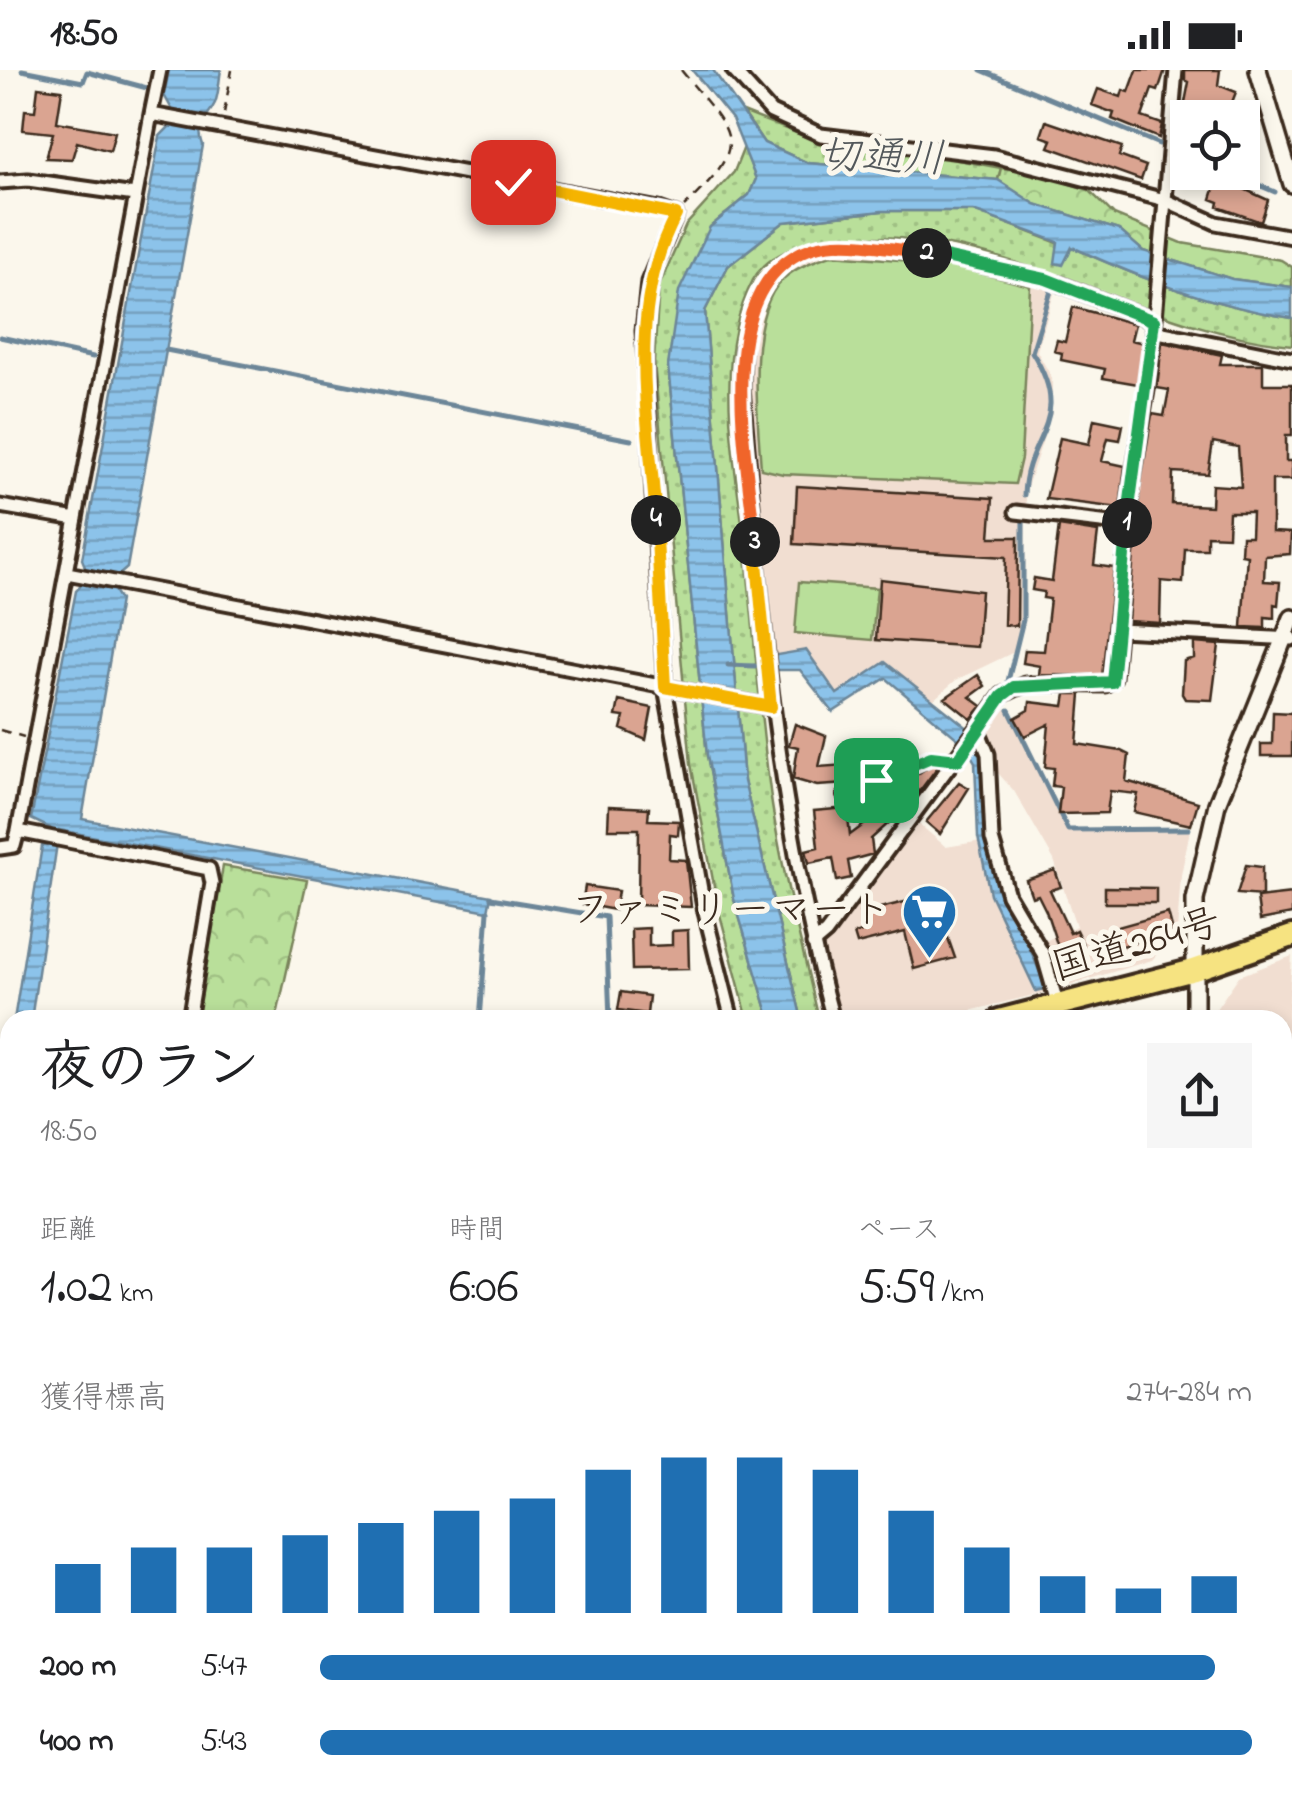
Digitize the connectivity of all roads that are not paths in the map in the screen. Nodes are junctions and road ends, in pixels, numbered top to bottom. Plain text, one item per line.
1 (160, 70) edge
2 (733, 70) edge
3 (1176, 70) edge
4 (1258, 70) edge
5 (152, 114) junction
6 (0, 182) edge
7 (1292, 184) edge
8 (135, 194) junction
9 (1164, 203) junction
10 (1292, 237) edge
11 (1060, 284) road end
12 (1154, 323) junction
13 (743, 349) road end
14 (1292, 359) edge
15 (0, 506) edge
16 (1016, 512) dead end
17 (76, 519) junction
18 (1127, 525) junction
19 (72, 574) junction
20 (1292, 618) edge
21 (1118, 630) junction
22 (1288, 639) edge
23 (669, 688) junction
24 (768, 706) junction
25 (978, 733) junction
26 (960, 757) junction
27 (842, 796) dead end
28 (18, 831) junction
29 (0, 848) edge
30 (1292, 936) edge
31 (812, 944) junction
32 (1194, 970) junction
33 (1058, 1006) junction
34 (191, 1010) edge
35 (730, 1010) edge
36 (830, 1010) edge
37 (1041, 1010) edge
38 (1195, 1010) edge

1 - 5 street
2 - 9 street
3 - 9 street
4 - 7 main road
5 - 8 street
5 - 23 street
6 - 8 street
8 - 17 street
9 - 10 street
9 - 12 street
11 - 12 street
12 - 14 street
12 - 18 street
13 - 24 street
15 - 17 street
16 - 18 street
17 - 19 street
18 - 21 street
19 - 23 street
19 - 28 street
20 - 22 main road
21 - 22 street
21 - 25 street
22 - 32 main road
23 - 24 street
23 - 35 street
24 - 31 street
25 - 26 street
25 - 33 street
26 - 27 lane
26 - 31 street
28 - 29 street
28 - 34 street
30 - 32 highway, 国道264号
31 - 36 street
32 - 33 highway, 国道264号
32 - 38 main road
33 - 37 highway, 国道264号

